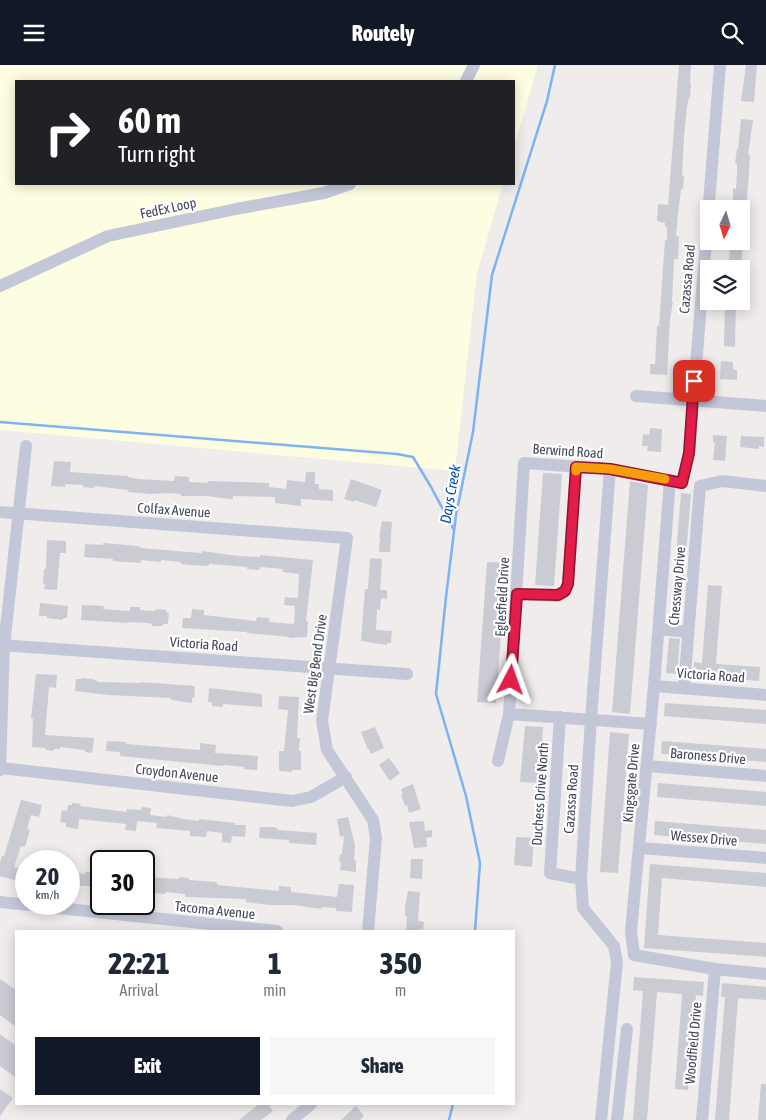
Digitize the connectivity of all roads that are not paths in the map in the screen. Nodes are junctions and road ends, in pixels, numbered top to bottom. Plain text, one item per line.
1 (474, 65) edge
2 (720, 65) edge
3 (466, 80) edge
4 (347, 185) edge
5 (0, 286) edge
6 (636, 396) dead end
7 (693, 401) junction
8 (766, 405) edge
9 (26, 446) dead end
10 (524, 463) joint
11 (576, 467) junction
12 (610, 469) junction
13 (670, 480) junction
14 (766, 486) edge
15 (0, 512) edge
16 (19, 514) junction
17 (347, 537) joint
18 (517, 594) junction
19 (658, 629) junction
20 (688, 632) junction
21 (2, 645) edge
22 (329, 668) junction
23 (407, 674) dead end
24 (654, 687) junction
25 (684, 688) junction
26 (766, 695) edge
27 (509, 714) junction
28 (560, 717) junction
29 (591, 719) junction
30 (651, 724) junction
31 (498, 761) dead end
32 (647, 766) junction
33 (0, 769) edge
34 (766, 776) edge
35 (346, 777) junction
36 (640, 848) junction
37 (766, 858) edge
38 (580, 879) junction
39 (0, 902) edge
40 (267, 930) edge
41 (368, 930) edge
42 (715, 969) junction
43 (766, 974) edge
44 (627, 1029) dead end
45 (310, 1105) edge
46 (292, 1120) edge
47 (601, 1120) edge
48 (617, 1120) edge
49 (702, 1120) edge

1 - 3 street
2 - 7 street, Cazassa Road
4 - 5 street, FedEx Loop
6 - 7 street
7 - 8 street
7 - 13 street, Cazassa Road
9 - 16 street
10 - 11 street, Berwind Road
10 - 18 street, Eglesfield Drive
11 - 12 street, Berwind Road
11 - 18 street
12 - 13 street, Berwind Road
12 - 29 street, Cazassa Road
13 - 19 street, Kingsgate Drive
14 - 20 street, Chessway Drive
15 - 16 street, Colfax Avenue
16 - 17 street, Colfax Avenue
16 - 21 street
17 - 22 street, West Big Bend Drive
18 - 27 street, Eglesfield Drive
19 - 20 street
19 - 24 street, Kingsgate Drive
20 - 25 street, Chessway Drive
21 - 22 street, Victoria Road
21 - 33 street
22 - 23 street, Victoria Road
22 - 35 street, West Big Bend Drive
24 - 25 street, Victoria Road
24 - 30 street, Kingsgate Drive
25 - 26 street, Victoria Road
27 - 28 street
27 - 31 street, Eglesfield Drive
28 - 29 street
28 - 38 street, Duchess Drive North
29 - 30 street
29 - 38 street, Cazassa Road
30 - 32 street, Kingsgate Drive
32 - 34 street, Baroness Drive
32 - 36 street, Kingsgate Drive
33 - 35 street, Croydon Avenue
35 - 41 street, West Big Bend Drive
36 - 37 street, Wessex Drive
36 - 42 street, Kingsgate Drive
38 - 47 street, Cazassa Road
39 - 40 street, Tacoma Avenue
42 - 43 street, Kingsgate Drive
42 - 49 street, Woodfield Drive
44 - 48 street
45 - 46 street

